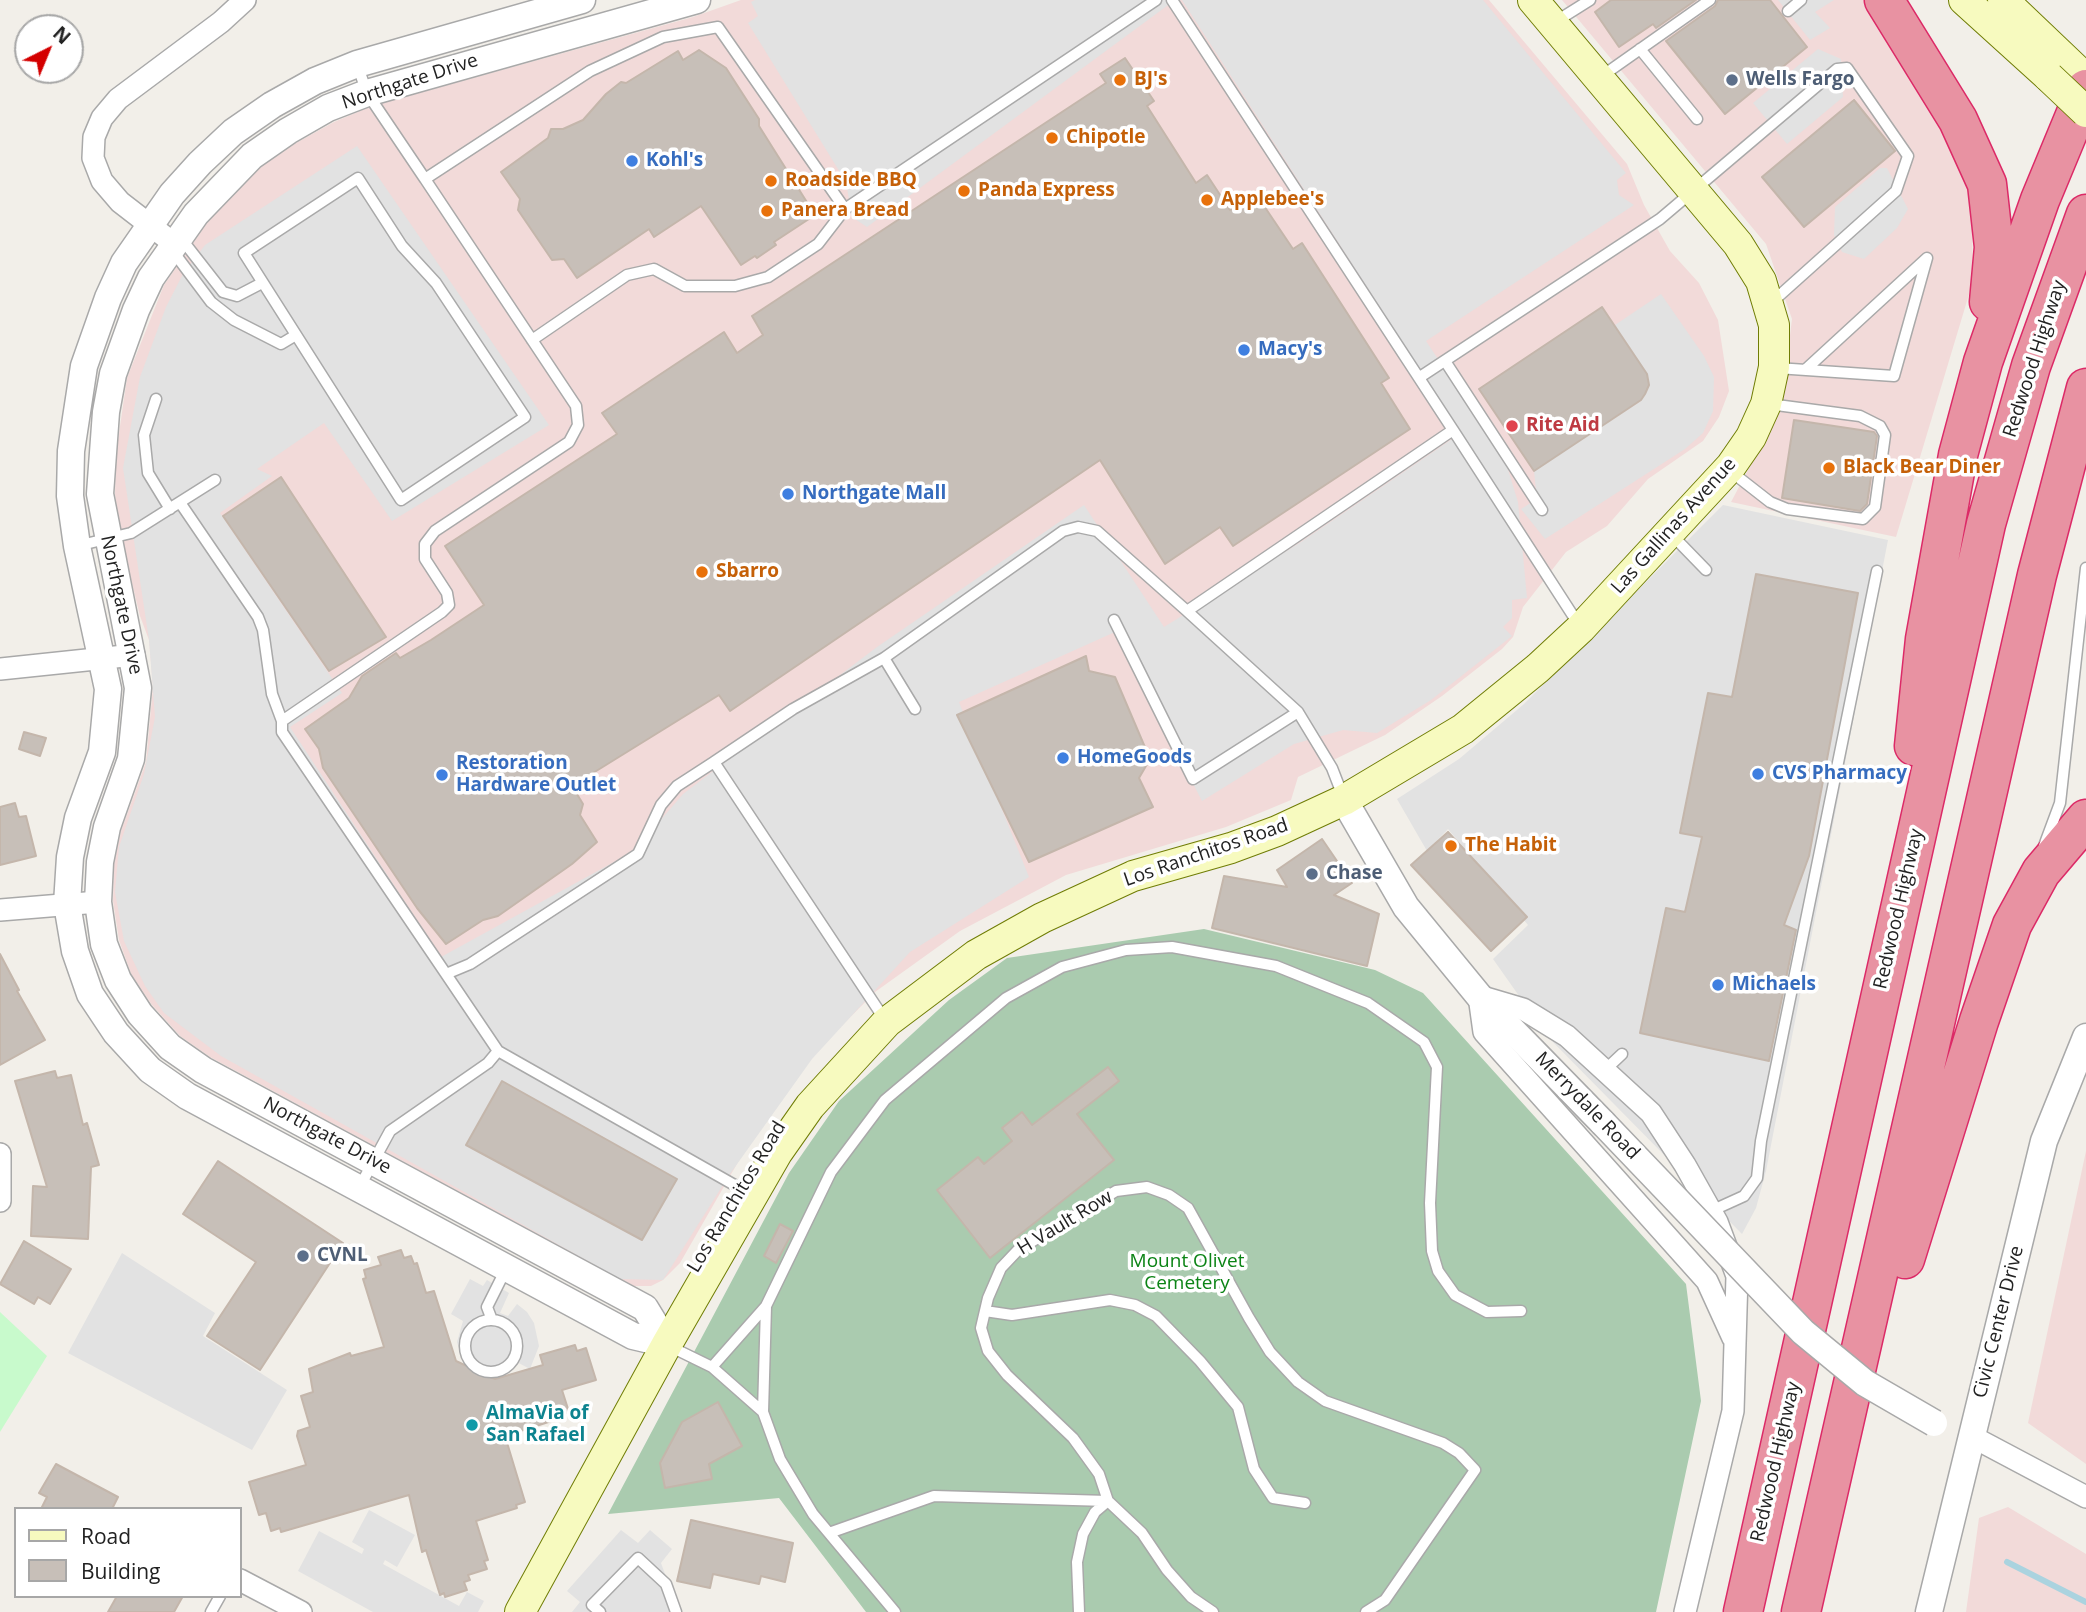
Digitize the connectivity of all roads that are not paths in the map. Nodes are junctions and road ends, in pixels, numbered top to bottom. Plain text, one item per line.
1 (245, 0) edge
2 (582, 0) edge
3 (696, 0) edge
4 (1156, 0) edge
5 (1172, 0) edge
6 (1533, 0) edge
7 (1590, 0) edge
8 (1710, 0) edge
9 (1801, 0) edge
10 (1884, 0) edge
11 (1964, 0) edge
12 (2003, 0) edge
13 (1788, 11) dead end
14 (1553, 23) junction
15 (1640, 49) junction
16 (357, 64) junction
17 (2054, 65) junction
18 (1600, 78) junction
19 (2086, 79) edge
20 (2086, 89) edge
21 (367, 93) junction
22 (2086, 112) edge
23 (1697, 119) dead end
24 (425, 179) junction
25 (1693, 188) junction
26 (845, 209) junction
27 (2086, 214) edge
28 (148, 226) junction
29 (174, 242) junction
30 (262, 283) junction
31 (1768, 306) junction
32 (296, 335) junction
33 (532, 340) junction
34 (1445, 361) junction
35 (1983, 362) junction
36 (1774, 368) junction
37 (1805, 370) junction
38 (1420, 377) junction
39 (2086, 388) edge
40 (156, 398) dead end
41 (1766, 404) junction
42 (1453, 430) junction
43 (1728, 469) junction
44 (215, 480) dead end
45 (175, 506) junction
46 (1542, 510) dead end
47 (1669, 532) junction
48 (107, 541) junction
49 (77, 546) junction
50 (2086, 568) edge
51 (1706, 570) dead end
52 (1877, 571) dead end
53 (1187, 611) junction
54 (1114, 620) dead end
55 (1581, 628) junction
56 (134, 655) junction
57 (884, 658) junction
58 (104, 660) junction
59 (0, 669) edge
60 (915, 709) dead end
61 (1298, 712) junction
62 (282, 720) junction
63 (714, 762) junction
64 (1344, 800) junction
65 (2086, 818) edge
66 (98, 902) junction
67 (67, 904) junction
68 (2020, 908) junction
69 (0, 910) edge
70 (1896, 922) junction
71 (446, 974) junction
72 (1479, 996) junction
73 (882, 1016) junction
74 (2086, 1037) edge
75 (498, 1051) junction
76 (1622, 1054) dead end
77 (1605, 1070) junction
78 (0, 1154) edge
79 (372, 1161) junction
80 (738, 1187) junction
81 (359, 1188) junction
82 (0, 1201) edge
83 (1711, 1211) junction
84 (1650, 1216) junction
85 (506, 1268) junction
86 (766, 1306) junction
87 (985, 1311) junction
88 (1521, 1311) dead end
89 (492, 1320) junction
90 (1733, 1338) junction
91 (667, 1344) junction
92 (712, 1367) junction
93 (763, 1412) junction
94 (1971, 1436) junction
95 (2086, 1497) edge
96 (1108, 1501) junction
97 (1305, 1503) dead end
98 (829, 1533) junction
99 (1815, 1549) junction
100 (242, 1581) edge
101 (301, 1612) edge
102 (520, 1612) edge
103 (600, 1612) edge
104 (676, 1612) edge
105 (895, 1612) edge
106 (1079, 1612) edge
107 (1213, 1612) edge
108 (1366, 1612) edge
109 (1685, 1612) edge
110 (1743, 1612) edge
111 (1801, 1612) edge
112 (1929, 1612) edge

1 - 28 street
2 - 16 street, Northgate Drive
3 - 21 street, Northgate Drive
4 - 26 lane
5 - 38 lane
6 - 14 main road, Las Gallinas Avenue
7 - 14 lane
8 - 15 lane
9 - 13 lane
10 - 35 highway
11 - 17 main road
12 - 17 main road
14 - 18 main road, Las Gallinas Avenue
15 - 18 lane
15 - 23 lane
16 - 21 lane
16 - 28 street, Northgate Drive
17 - 19 main road
17 - 22 main road, bridge
18 - 25 main road, Las Gallinas Avenue
20 - 35 highway
21 - 24 lane
21 - 29 street, Northgate Drive
24 - 26 lane
24 - 33 lane
25 - 31 main road, Las Gallinas Avenue
25 - 31 lane
25 - 34 lane
26 - 33 lane
27 - 70 highway, Redwood Highway
28 - 29 street
28 - 49 street, Northgate Drive
29 - 30 lane
29 - 32 lane
29 - 48 street, Northgate Drive
30 - 32 lane
30 - 32 lane
31 - 36 main road, Las Gallinas Avenue
33 - 62 lane
34 - 38 lane
34 - 46 lane
35 - 70 highway
36 - 37 lane
36 - 41 main road, Las Gallinas Avenue
37 - 37 lane
38 - 42 lane
39 - 99 highway
40 - 45 lane
41 - 43 main road, Las Gallinas Avenue
41 - 43 lane
42 - 53 lane
42 - 55 lane
43 - 47 main road, Las Gallinas Avenue
44 - 45 lane
45 - 48 lane
45 - 62 lane
47 - 51 lane
47 - 55 main road, Las Gallinas Avenue
48 - 49 lane
48 - 56 street, Northgate Drive
49 - 58 street, Northgate Drive
50 - 68 lane
52 - 83 lane
53 - 57 lane
53 - 61 lane
54 - 61 lane
55 - 64 main road, Las Gallinas Avenue
56 - 58 street
56 - 66 street, Northgate Drive
57 - 60 lane
57 - 63 lane
58 - 59 street
58 - 67 street, Northgate Drive
61 - 64 lane
62 - 71 lane
63 - 71 lane
63 - 73 lane
64 - 72 street, Merrydale Road
64 - 73 main road, Los Ranchitos Road
65 - 68 highway
66 - 67 street
66 - 79 street, Northgate Drive
67 - 69 street
67 - 81 street, Northgate Drive
68 - 99 highway
70 - 110 highway, Redwood Highway
71 - 75 lane
72 - 77 street, Merrydale Road
72 - 84 street, Merrydale Road
72 - 94 street, Merrydale Road, bridge
73 - 80 main road, Los Ranchitos Road
73 - 91 main road, Los Ranchitos Road
74 - 94 street, Civic Center Drive
75 - 79 lane
75 - 80 lane
76 - 77 lane
77 - 83 street, Merrydale Road
78 - 82 street
79 - 81 lane
79 - 91 street, Northgate Drive
80 - 91 main road, Los Ranchitos Road
81 - 85 street, Northgate Drive
83 - 84 street
83 - 90 street, Merrydale Road
84 - 90 street, Merrydale Road
85 - 89 lane
85 - 91 street, Northgate Drive
86 - 88 lane
86 - 92 lane
86 - 93 lane
87 - 96 lane
87 - 97 lane
87 - 108 lane, H Vault Row
89 - 89 lane
90 - 109 street, Merrydale Road
91 - 92 lane, Northgate Drive
91 - 102 main road, Los Ranchitos Road
92 - 93 lane, Northgate Drive
93 - 98 lane
94 - 95 street
94 - 112 street, Civic Center Drive
96 - 98 lane
96 - 106 lane
96 - 107 lane
98 - 105 lane
99 - 111 highway
100 - 101 street
103 - 104 lane

